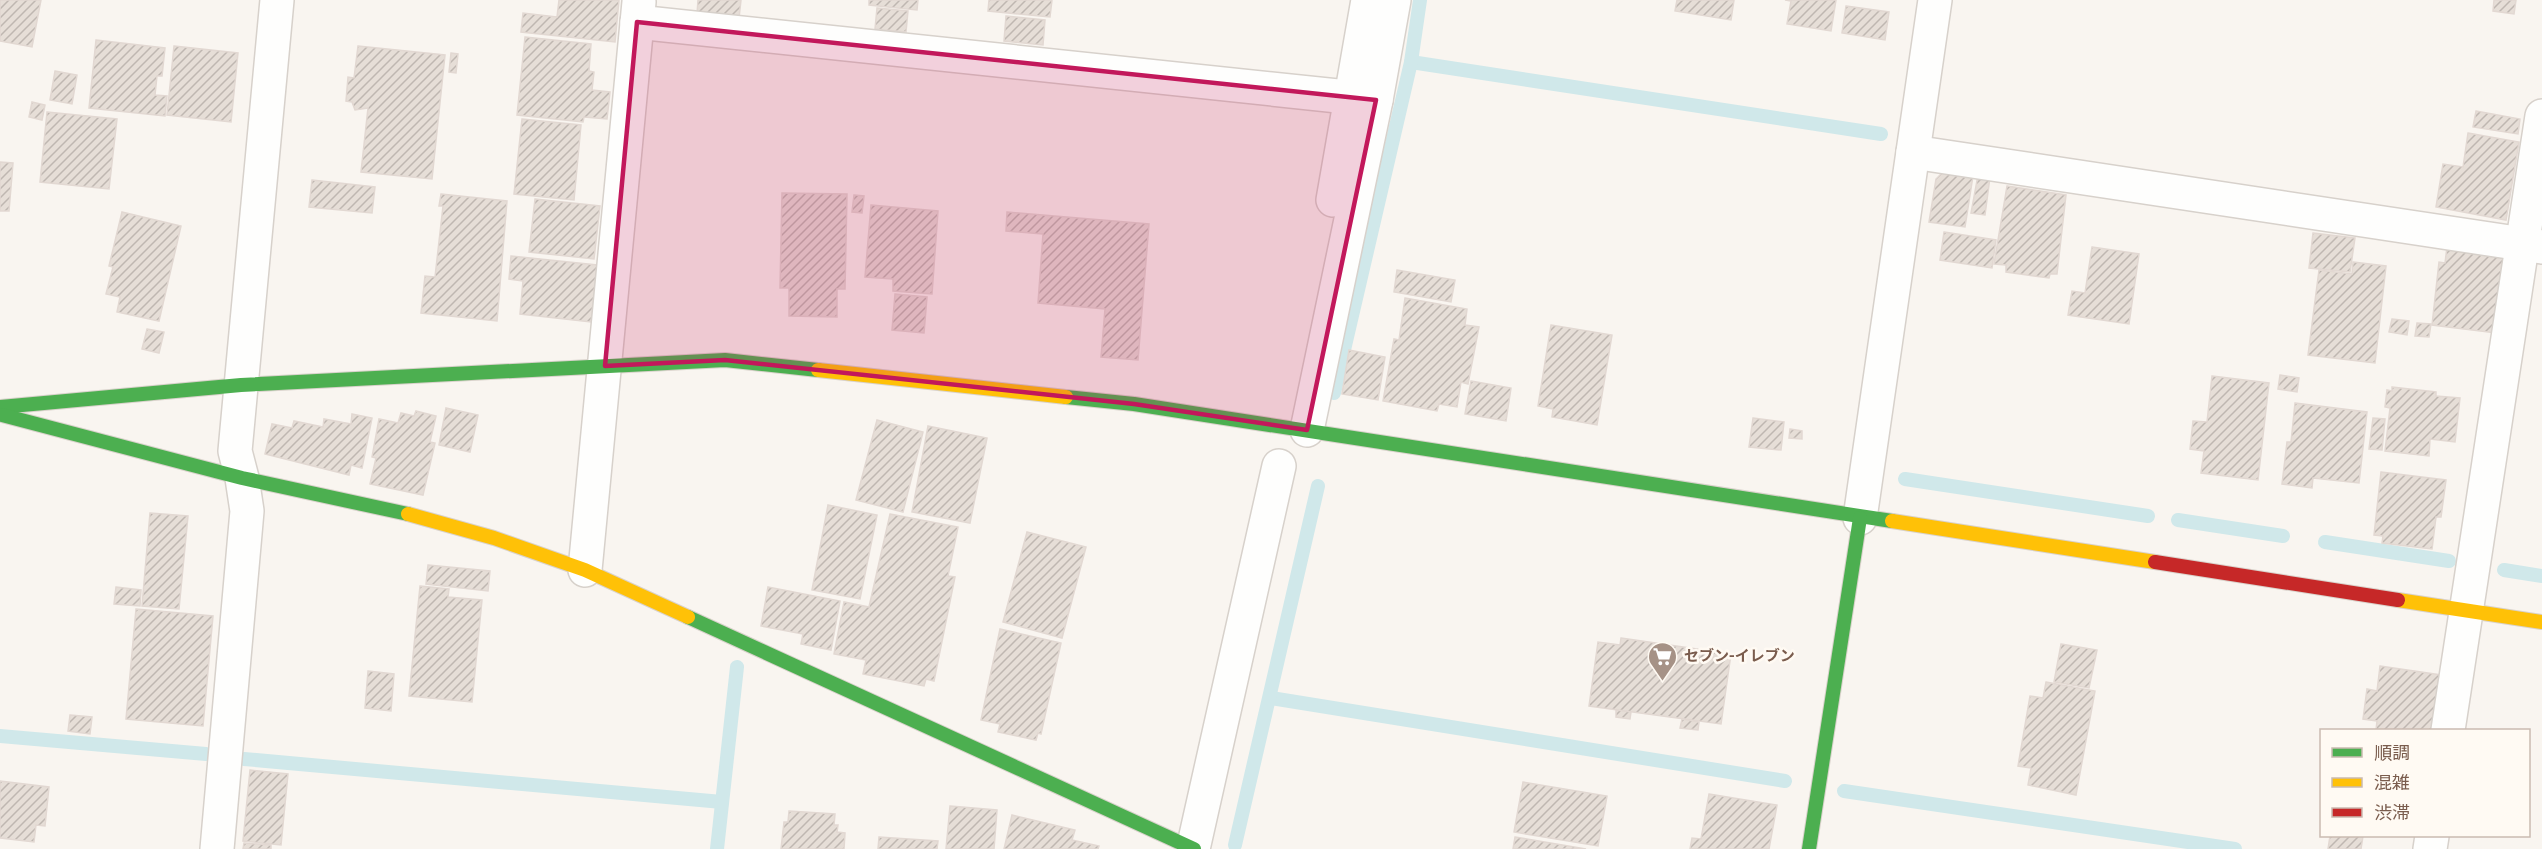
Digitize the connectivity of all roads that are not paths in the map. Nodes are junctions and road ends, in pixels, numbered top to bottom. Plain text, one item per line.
1 (277, 0) edge
2 (1368, 0) edge
3 (1394, 0) edge
4 (1935, 0) edge
5 (638, 11) edge
6 (1364, 98) junction
7 (2542, 116) edge
8 (1913, 152) junction
9 (2532, 245) edge
10 (605, 366) junction
11 (241, 385) junction
12 (1296, 396) dead end
13 (0, 407) edge
14 (0, 415) edge
15 (1307, 430) junction
16 (1279, 466) dead end
17 (242, 478) junction
18 (1860, 518) junction
19 (585, 570) junction
20 (2466, 610) junction
21 (2542, 622) edge
22 (2448, 729) edge
23 (1184, 847) edge
24 (217, 849) edge
25 (1809, 849) edge

1 - 11 street
2 - 6 street
3 - 6 street
4 - 8 street
5 - 6 street
5 - 10 street
6 - 12 street
6 - 15 street
7 - 9 street
8 - 9 street
8 - 18 street
9 - 20 street
10 - 11 street
10 - 15 street
10 - 19 street
11 - 13 street
11 - 17 street
14 - 17 street
15 - 18 street
16 - 23 street
17 - 19 street
17 - 24 street
18 - 20 street
18 - 25 street
19 - 23 street
20 - 21 street
20 - 22 street

